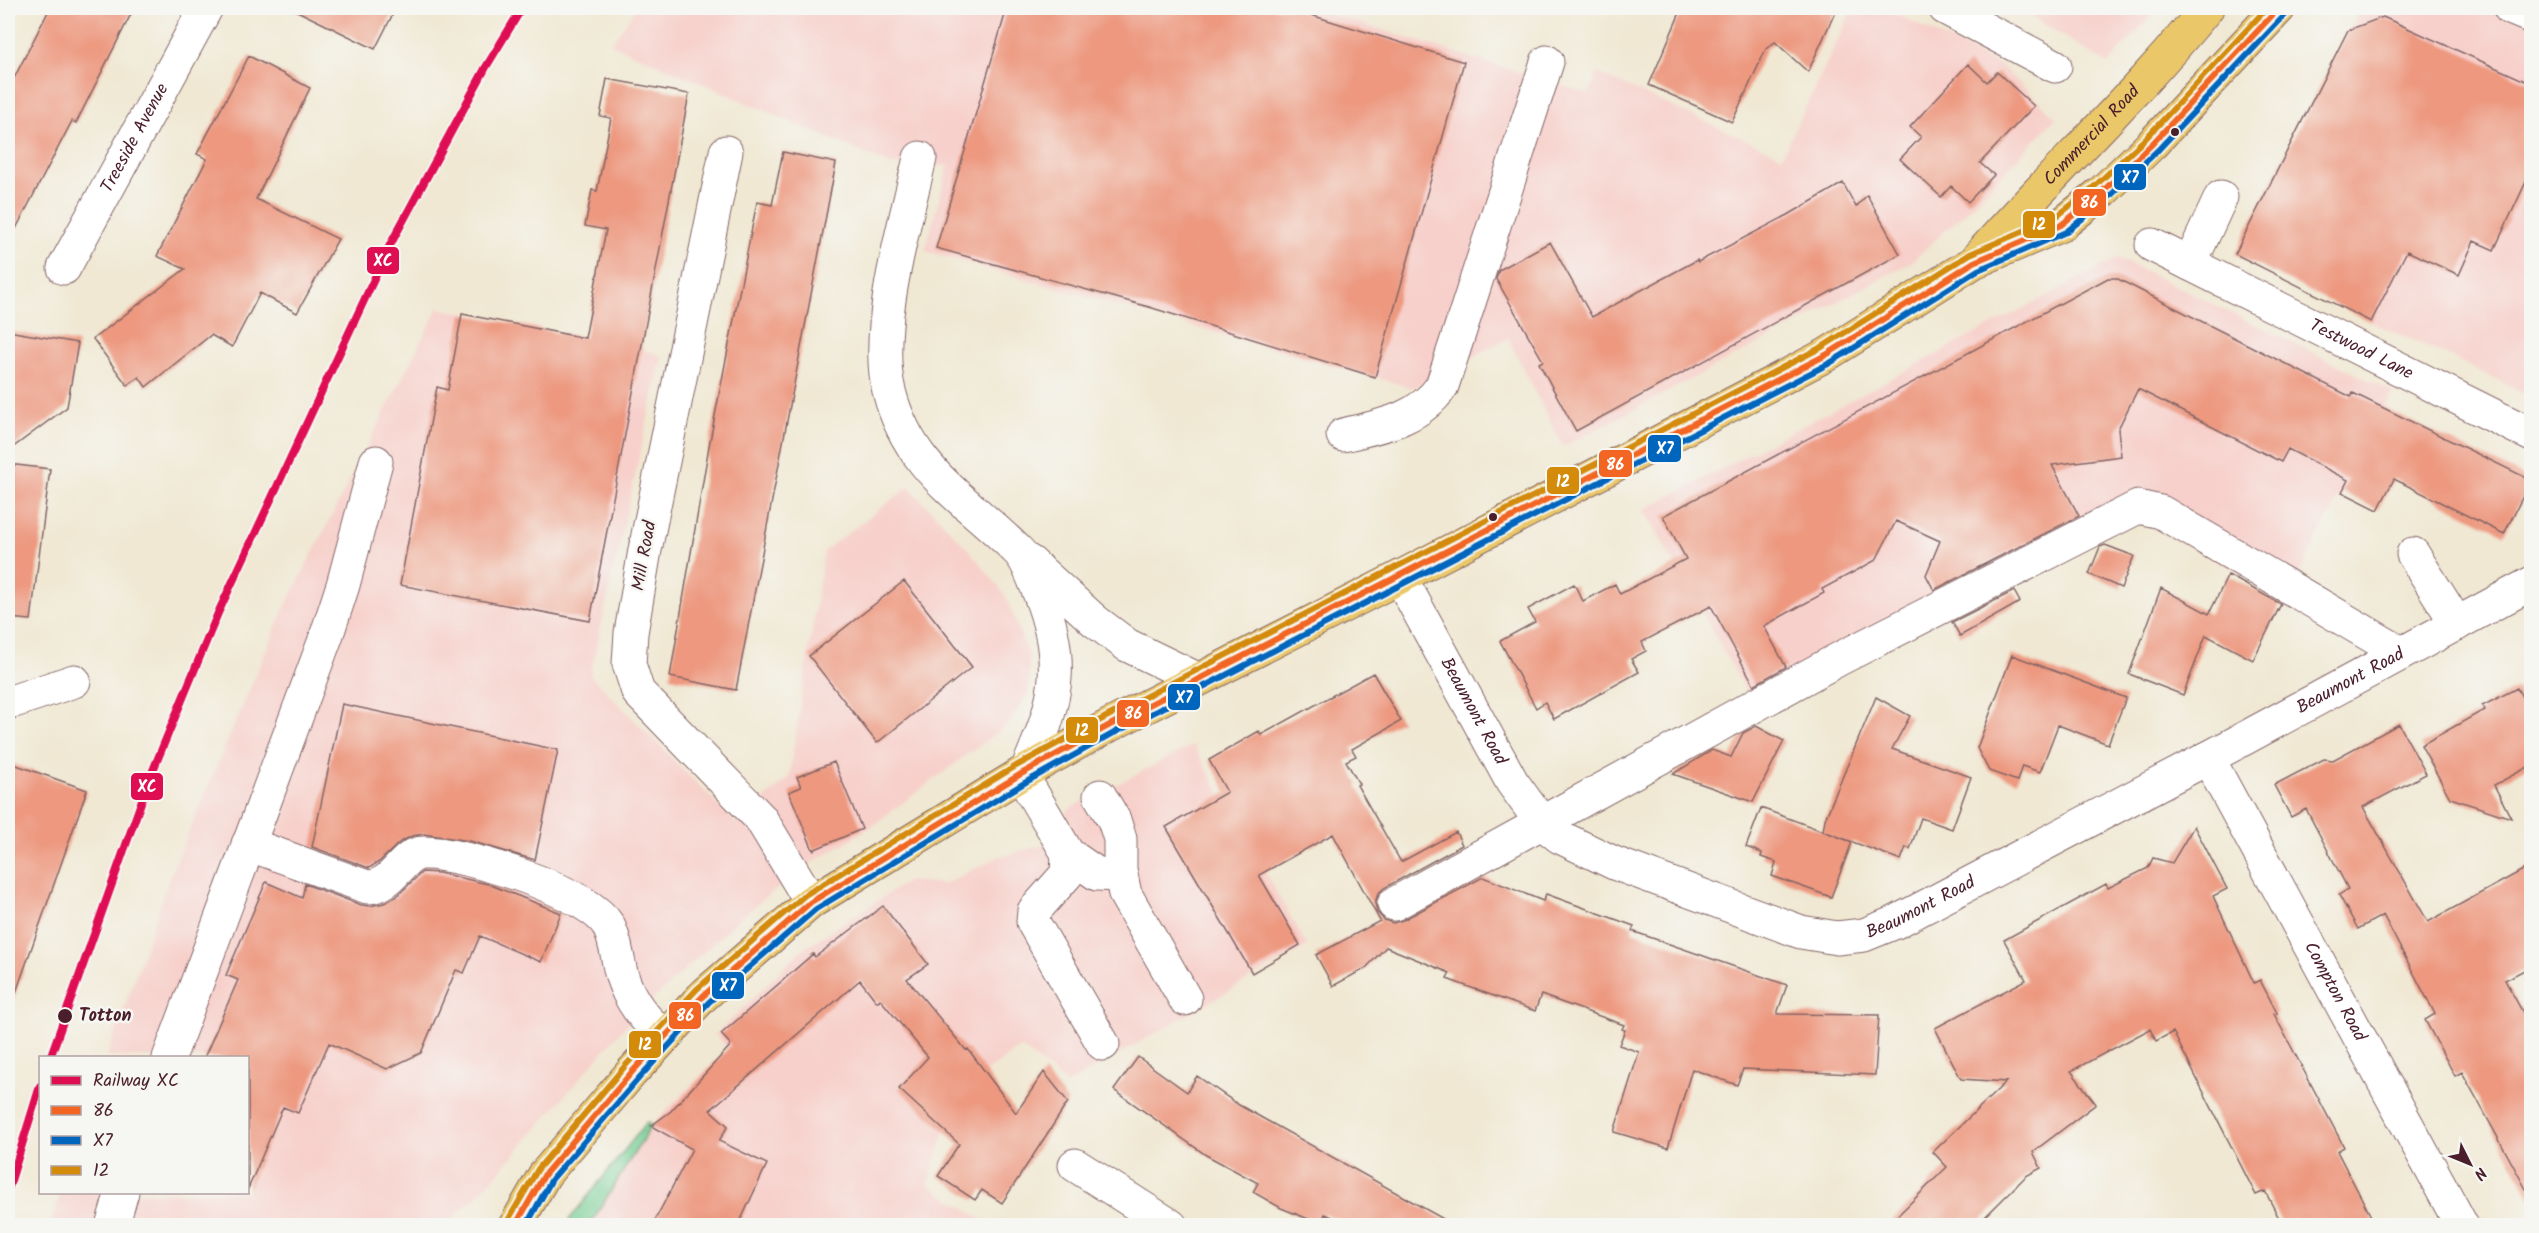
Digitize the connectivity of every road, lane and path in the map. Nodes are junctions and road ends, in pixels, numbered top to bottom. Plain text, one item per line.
1 (206, 8) edge
2 (1945, 8) edge
3 (2207, 8) edge
4 (2279, 8) edge
5 (2510, 8) edge
6 (2532, 17) edge
7 (1547, 62) dead end
8 (2055, 66) dead end
9 (726, 152) dead end
10 (920, 158) dead end
11 (2221, 197) dead end
12 (2152, 245) dead end
13 (1974, 262) junction
14 (2190, 264) junction
15 (64, 268) dead end
16 (1343, 435) dead end
17 (2532, 435) edge
18 (376, 462) dead end
19 (1020, 552) junction
20 (2413, 554) dead end
21 (1400, 577) junction
22 (2532, 583) edge
23 (2457, 624) junction
24 (2401, 653) junction
25 (1197, 679) junction
26 (74, 681) dead end
27 (8, 703) edge
28 (2208, 758) junction
29 (1024, 772) junction
30 (1100, 796) dead end
31 (1541, 822) junction
32 (248, 844) junction
33 (1068, 854) junction
34 (1120, 875) junction
35 (811, 902) junction
36 (1394, 904) dead end
37 (1185, 999) dead end
38 (664, 1037) junction
39 (1103, 1044) dead end
40 (170, 1056) edge
41 (1075, 1165) dead end
42 (121, 1194) edge
43 (112, 1226) edge
44 (515, 1226) edge
45 (1171, 1226) edge
46 (2462, 1226) edge

1 - 15 street, Treeside Avenue
2 - 8 street
3 - 13 main road, Commercial Road
4 - 13 main road, Commercial Road
5 - 6 street
7 - 16 street
9 - 35 street, Mill Road
10 - 19 street
11 - 14 street
12 - 14 street, Testwood Lane
13 - 21 main road, Commercial Road
14 - 17 street, Testwood Lane
18 - 32 street
19 - 25 street
19 - 29 street
20 - 23 street
21 - 25 main road, Commercial Road
21 - 31 street, Beaumont Road
22 - 23 street, Beaumont Road
23 - 24 street, Beaumont Road
24 - 28 street, Beaumont Road
24 - 31 street
25 - 29 main road, Commercial Road
26 - 27 street
28 - 31 street, Beaumont Road
28 - 46 street, Compton Road
29 - 33 street
29 - 35 main road, Commercial Road
30 - 34 street
31 - 36 street
32 - 38 street
32 - 40 street
33 - 34 street
33 - 39 street
34 - 37 street
35 - 38 main road, Commercial Road
38 - 44 main road, Commercial Road
41 - 45 street
42 - 43 street

